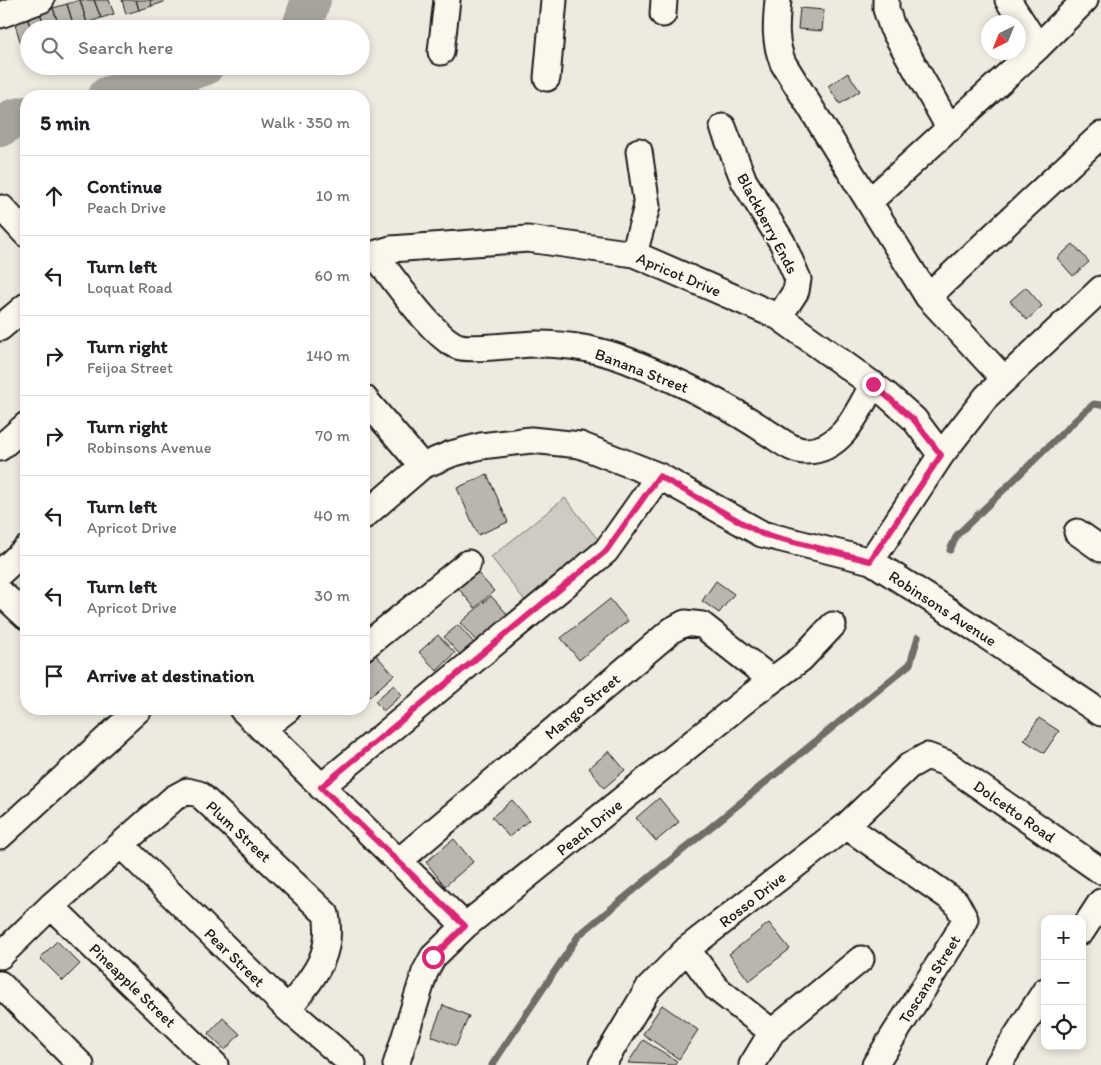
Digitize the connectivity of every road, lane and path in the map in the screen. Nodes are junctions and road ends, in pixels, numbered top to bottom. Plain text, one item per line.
1 (41, 0) edge
2 (447, 0) edge
3 (554, 0) edge
4 (778, 0) edge
5 (886, 0) edge
6 (1008, 0) edge
7 (1086, 0) edge
8 (0, 15) edge
9 (1038, 47) junction
10 (441, 52) dead end
11 (547, 78) dead end
12 (723, 127) dead end
13 (950, 128) junction
14 (1101, 135) edge
15 (639, 151) dead end
16 (869, 202) junction
17 (2, 208) dead end
18 (20, 228) edge
19 (634, 254) junction
20 (370, 258) edge
21 (370, 259) edge
22 (1101, 289) edge
23 (928, 297) junction
24 (20, 311) edge
25 (779, 317) junction
26 (0, 328) edge
27 (1004, 379) junction
28 (873, 384) junction
29 (370, 405) edge
30 (20, 430) edge
31 (0, 448) edge
32 (941, 455) junction
33 (422, 466) junction
34 (659, 476) junction
35 (370, 511) edge
36 (1077, 532) dead end
37 (1101, 549) edge
38 (20, 555) edge
39 (870, 561) junction
40 (468, 563) dead end
41 (0, 573) edge
42 (0, 592) edge
43 (20, 610) edge
44 (833, 625) dead end
45 (370, 642) edge
46 (772, 680) junction
47 (1101, 713) edge
48 (128, 715) edge
49 (248, 715) edge
50 (280, 715) edge
51 (262, 729) junction
52 (926, 756) joint
53 (321, 787) junction
54 (846, 826) junction
55 (0, 836) edge
56 (121, 845) junction
57 (399, 861) junction
58 (1101, 870) edge
59 (1101, 902) edge
60 (51, 906) junction
61 (1086, 925) edge
62 (465, 926) junction
63 (687, 949) junction
64 (0, 956) edge
65 (861, 959) dead end
66 (0, 984) edge
67 (1041, 996) edge
68 (288, 1009) junction
69 (772, 1032) junction
70 (81, 1065) edge
71 (215, 1065) edge
72 (352, 1065) edge
73 (396, 1065) edge
74 (602, 1065) edge
75 (752, 1065) edge
76 (874, 1065) edge
77 (998, 1065) edge

1 - 8 street
2 - 10 street
3 - 11 street
4 - 16 street
5 - 13 street
6 - 9 street
7 - 9 street
9 - 13 street
12 - 25 street, Blackberry Ends
13 - 16 street
14 - 23 street
15 - 19 street
16 - 23 street
17 - 18 street
19 - 20 street, Apricot Drive
19 - 25 street, Apricot Drive
21 - 28 street, Banana Street
22 - 27 street
23 - 27 street
24 - 26 street
25 - 28 street, Apricot Drive
27 - 32 street
28 - 32 street, Apricot Drive
29 - 33 street
30 - 31 street
32 - 39 street
33 - 34 street, Robinsons Avenue
33 - 35 street, Robinsons Avenue
34 - 39 street, Robinsons Avenue
34 - 53 street
36 - 37 street
38 - 41 street
39 - 47 street, Robinsons Avenue
40 - 45 street
42 - 43 street
44 - 46 street, Peach Drive
46 - 57 street, Mango Street
46 - 62 street, Peach Drive
48 - 55 street
49 - 51 street
50 - 51 street
51 - 53 street
52 - 54 street, Rosso Drive
52 - 58 street, Dolcetto Road
53 - 57 street
54 - 63 street, Rosso Drive
54 - 76 street, Toscana Street
56 - 60 street, Plum Street
56 - 68 street, Pear Street
56 - 68 street, Plum Street
57 - 62 street
59 - 61 street
60 - 64 street, Plum Street
60 - 71 street, Pineapple Street
62 - 73 street, Peach Drive
63 - 69 street
63 - 74 street, Rosso Drive
65 - 69 street
66 - 70 street
67 - 77 street
68 - 72 street, Pear Street
69 - 75 street

